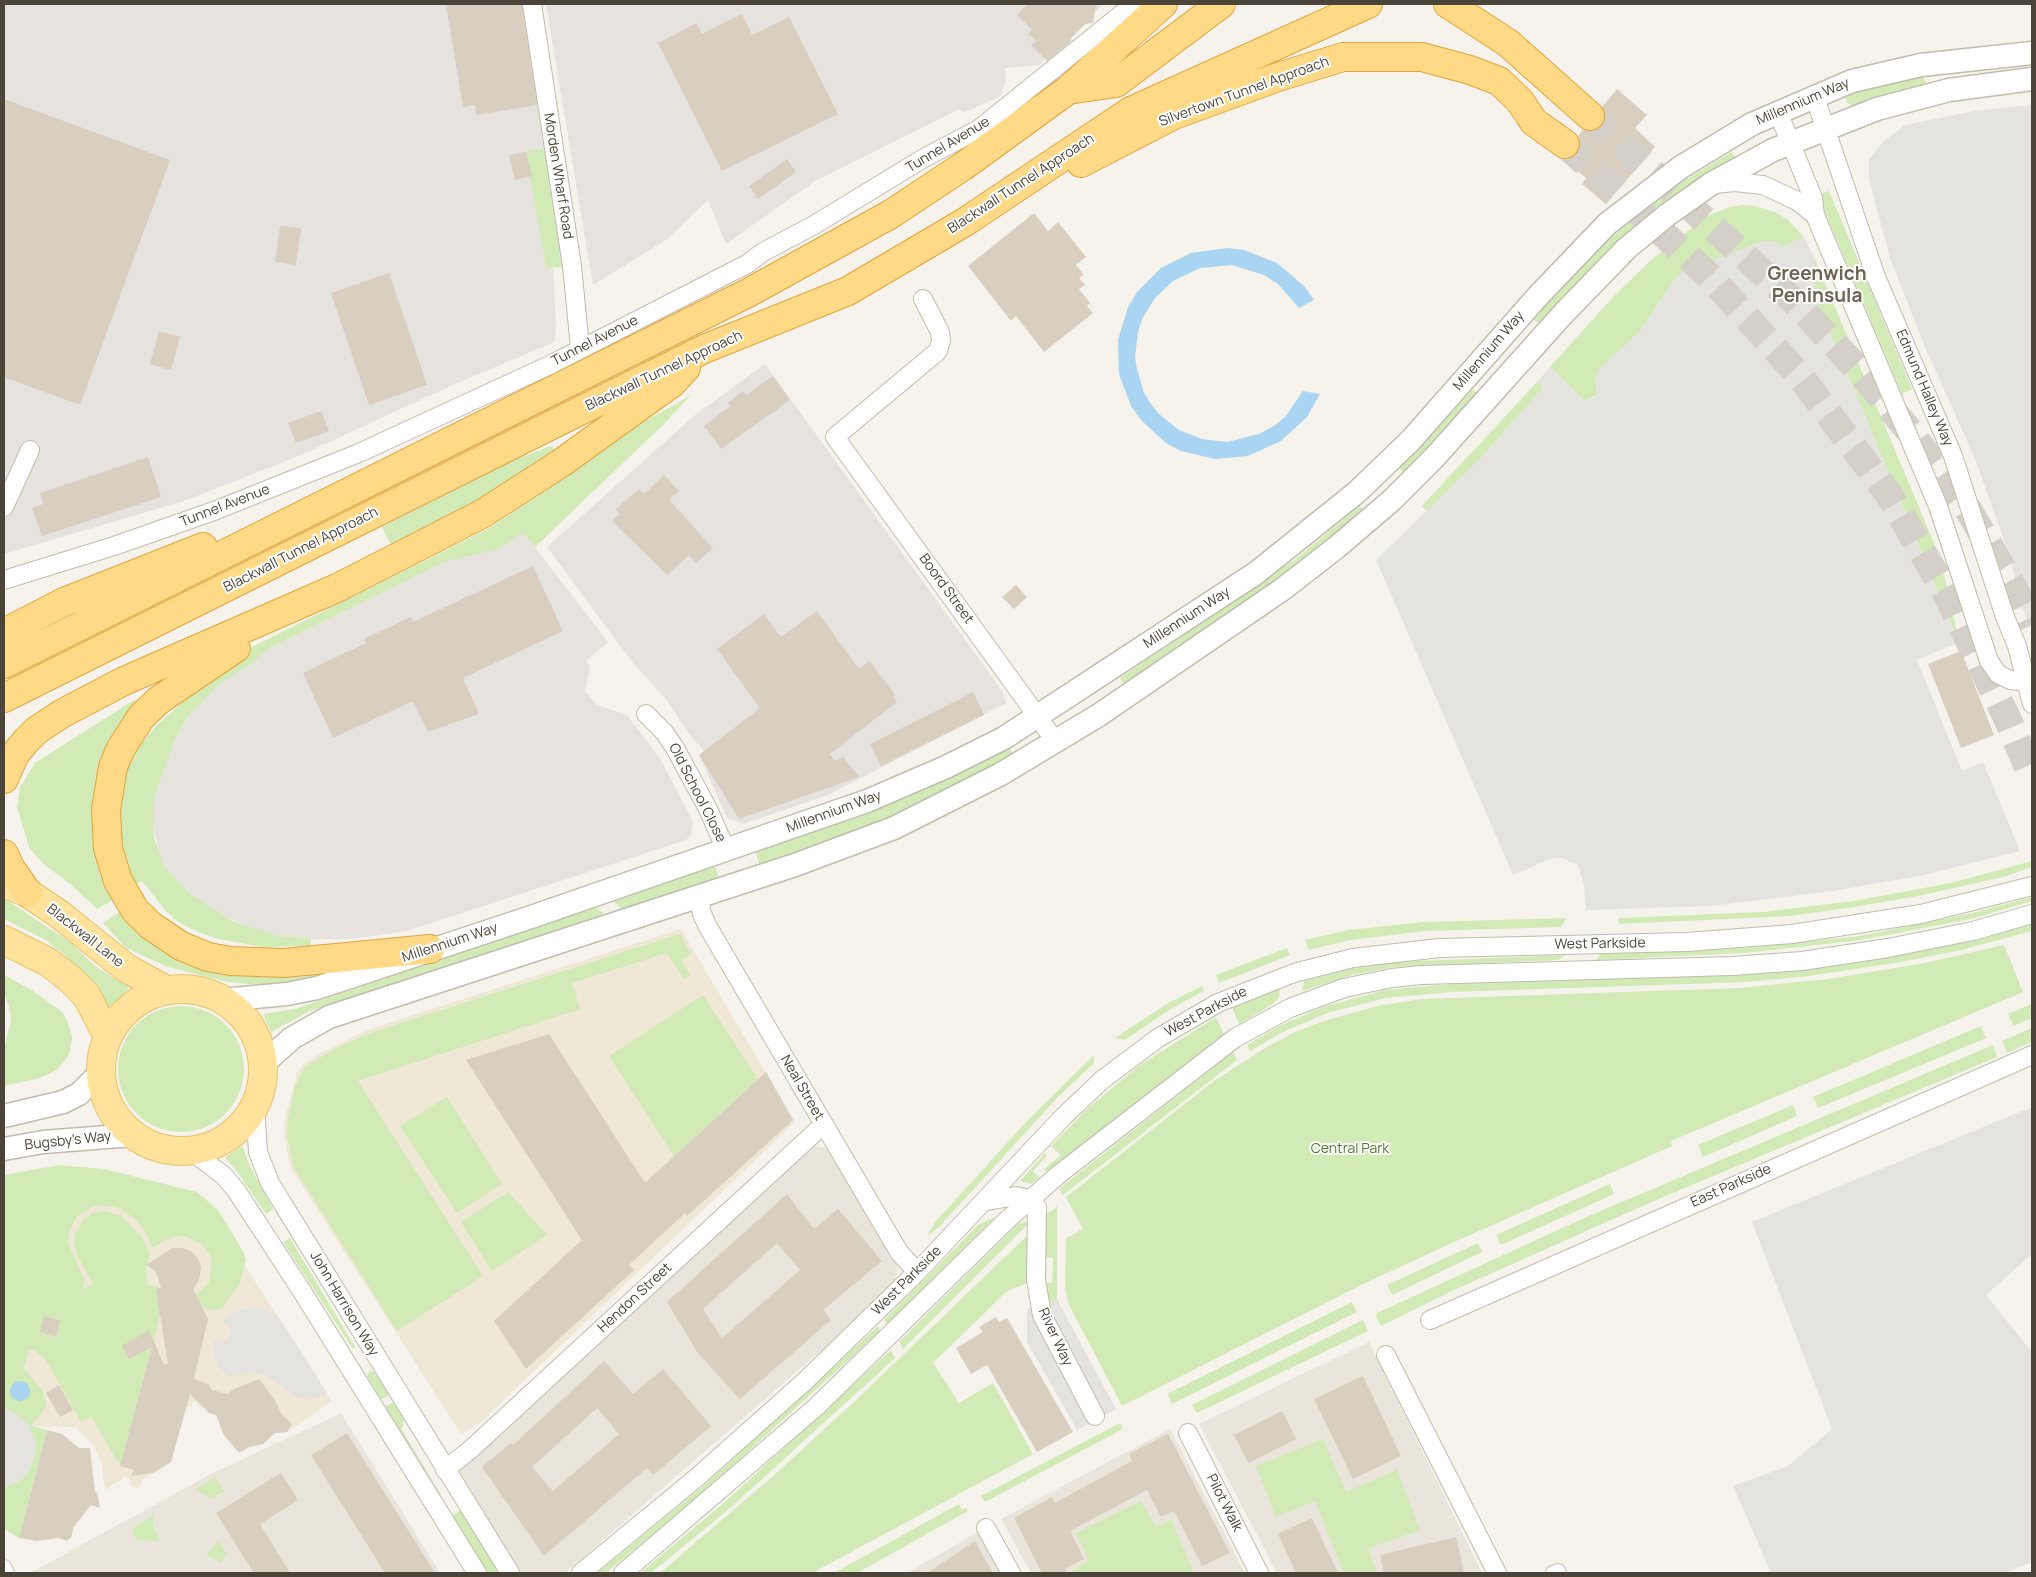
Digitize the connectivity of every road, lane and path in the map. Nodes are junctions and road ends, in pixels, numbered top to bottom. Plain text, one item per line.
1 (532, 4) edge
2 (1134, 4) edge
3 (1163, 4) edge
4 (1221, 4) edge
5 (1368, 4) edge
6 (1448, 4) edge
7 (2032, 53) edge
8 (2032, 79) edge
9 (1068, 90) junction
10 (1814, 95) junction
11 (1778, 112) junction
12 (1590, 116) tunnel mouth
13 (1825, 128) junction
14 (1790, 142) junction
15 (1565, 144) tunnel mouth
16 (1711, 184) junction
17 (1000, 200) junction
18 (1815, 215) junction
19 (922, 299) dead end
20 (580, 348) junction
21 (704, 349) junction
22 (30, 450) dead end
23 (1372, 477) junction
24 (376, 478) junction
25 (1392, 500) junction
26 (5, 502) edge
27 (4, 580) edge
28 (265, 621) junction
29 (4, 634) edge
30 (4, 664) edge
31 (2030, 682) edge
32 (4, 698) edge
33 (2032, 704) edge
34 (646, 714) dead end
35 (1039, 716) junction
36 (1056, 742) junction
37 (4, 779) edge
38 (726, 850) junction
39 (4, 854) edge
40 (2032, 886) edge
41 (16, 888) edge
42 (699, 897) junction
43 (2032, 914) edge
44 (4, 940) edge
45 (430, 948) junction
46 (166, 990) junction
47 (222, 1000) junction
48 (108, 1036) junction
49 (2032, 1055) edge
50 (262, 1065) junction
51 (101, 1072) junction
52 (255, 1105) junction
53 (4, 1116) edge
54 (824, 1124) junction
55 (133, 1135) junction
56 (4, 1149) edge
57 (191, 1151) junction
58 (1030, 1199) junction
59 (987, 1201) junction
60 (917, 1272) junction
61 (1430, 1320) dead end
62 (1386, 1355) dead end
63 (1096, 1416) dead end
64 (1188, 1433) dead end
65 (445, 1470) junction
66 (461, 1494) junction
67 (437, 1508) junction
68 (986, 1528) dead end
69 (4, 1567) edge
70 (7, 1573) edge
71 (478, 1573) edge
72 (510, 1573) edge
73 (582, 1573) edge
74 (623, 1573) edge
75 (1011, 1573) edge
76 (1259, 1573) edge
77 (1497, 1573) edge

1 - 20 street, Morden Wharf Road
2 - 20 street, Tunnel Avenue
3 - 9 highway
4 - 9 highway
5 - 17 highway, Blackwall Tunnel Approach
6 - 12 highway
7 - 10 street, Millennium Way
8 - 13 street, Millennium Way
9 - 24 highway
10 - 11 street, Millennium Way
10 - 13 street, Edmund Halley Way
11 - 14 street
11 - 23 street, Millennium Way
13 - 14 street, Millennium Way
13 - 31 street, Edmund Halley Way
14 - 16 street, Millennium Way
14 - 18 street
15 - 17 highway, Silvertown Tunnel Approach
16 - 18 street
16 - 25 street, Millennium Way
17 - 21 highway, Blackwall Tunnel Approach
18 - 31 street
19 - 35 street, Boord Street
20 - 27 street, Tunnel Avenue
21 - 28 highway
21 - 32 highway, Blackwall Tunnel Approach
22 - 26 street
23 - 25 street
23 - 35 street, Millennium Way
24 - 29 highway
24 - 30 highway
25 - 36 street, Millennium Way
28 - 37 highway
28 - 45 highway
31 - 33 street, Edmund Halley Way
34 - 38 street, Old School Close
35 - 36 street, Boord Street
35 - 38 street, Millennium Way
36 - 42 street, Millennium Way
38 - 45 street, Millennium Way
39 - 41 highway
40 - 59 street, West Parkside
41 - 46 main road, Blackwall Lane
42 - 50 street, Millennium Way
42 - 54 street, Neal Street
43 - 58 street, West Parkside
44 - 48 main road
45 - 47 street, Millennium Way
46 - 47 main road
46 - 48 main road
47 - 50 main road
48 - 51 main road
49 - 61 street, East Parkside
50 - 52 main road
51 - 53 street
51 - 55 main road
52 - 57 main road
52 - 65 street, John Harrison Way
54 - 60 street, Neal Street
54 - 65 street, Hendon Street
55 - 56 street, Bugsby's Way
55 - 57 main road
57 - 67 street
58 - 59 street
58 - 63 street, River Way
58 - 74 street, West Parkside
59 - 60 street, West Parkside
60 - 73 street, West Parkside
62 - 77 street
64 - 76 street, Pilot Walk
65 - 66 street, John Harrison Way
66 - 67 street
66 - 72 street, John Harrison Way
67 - 71 street
68 - 75 street
69 - 70 street

